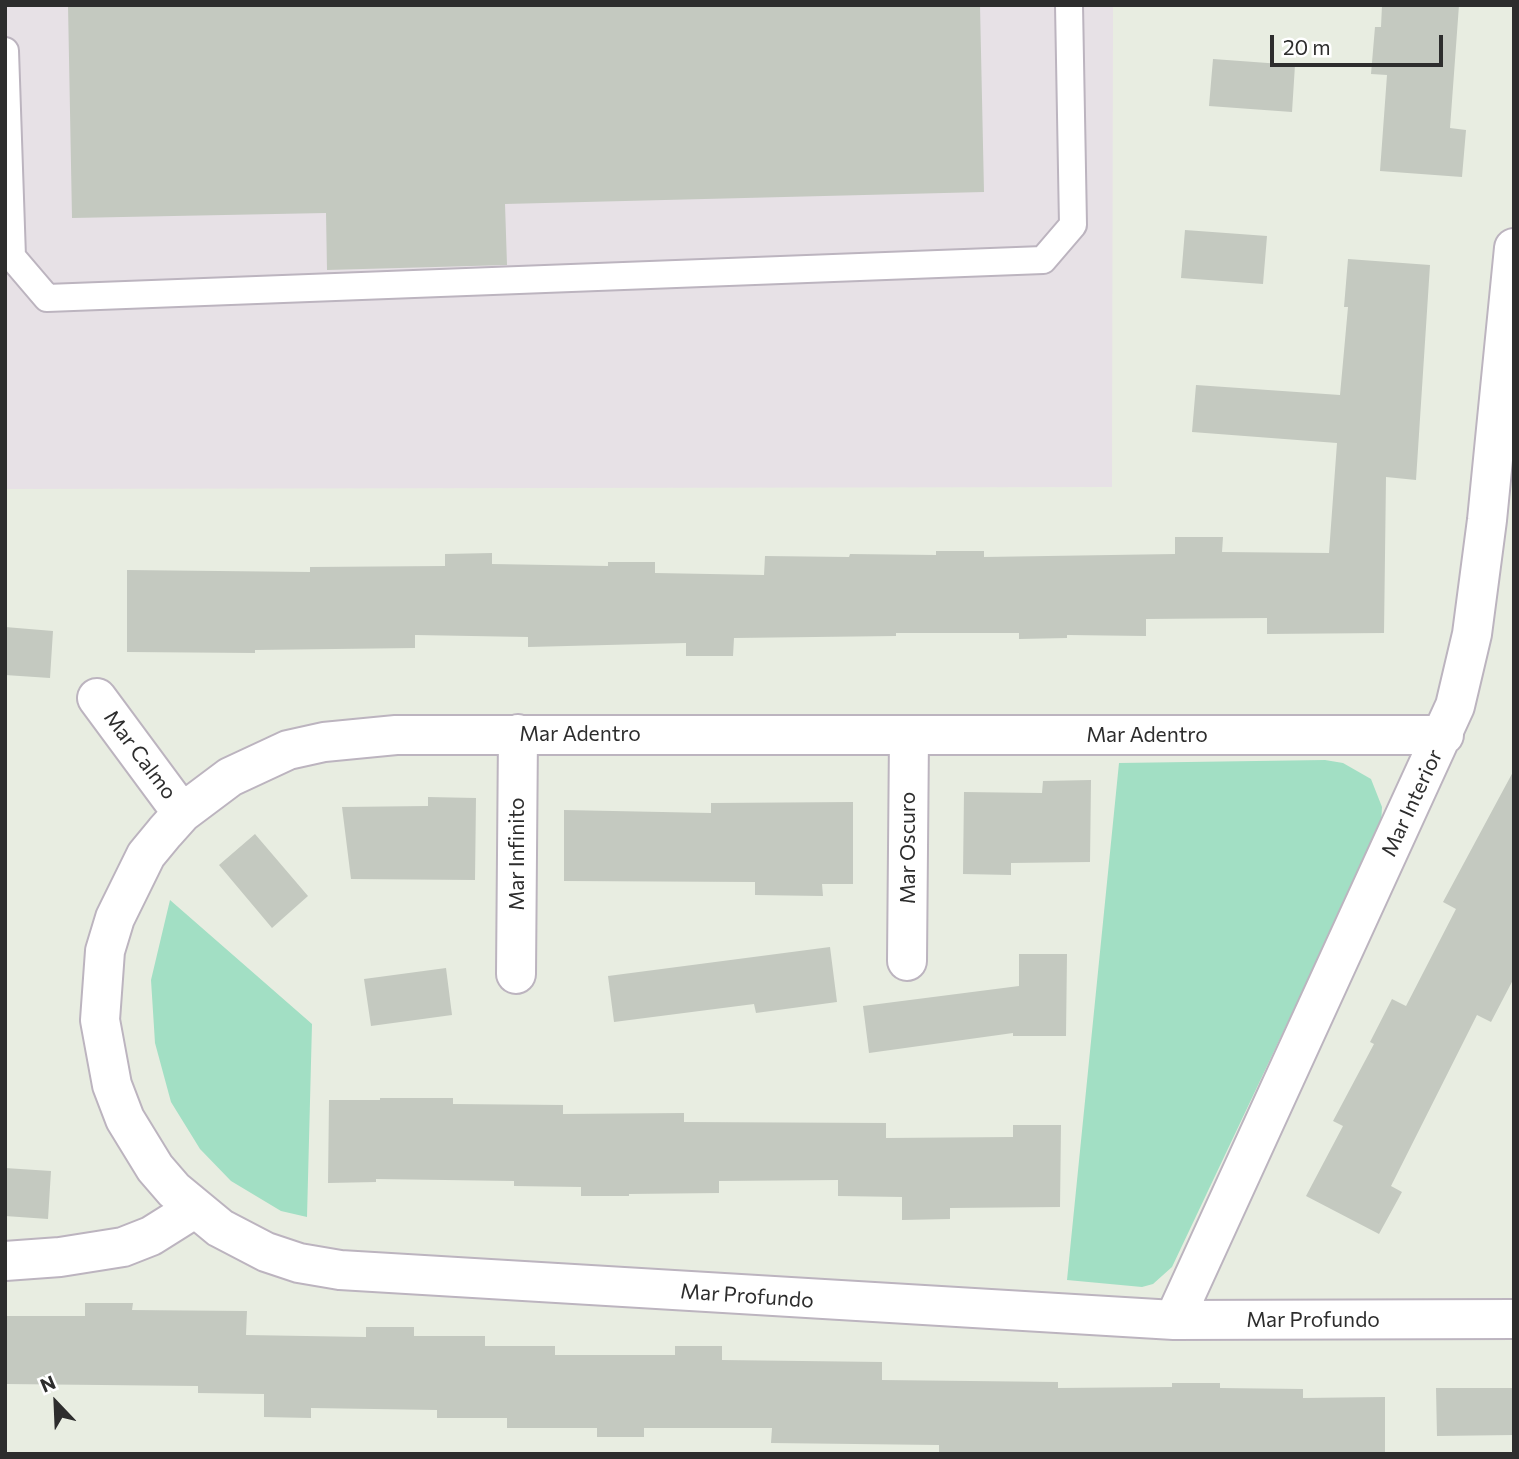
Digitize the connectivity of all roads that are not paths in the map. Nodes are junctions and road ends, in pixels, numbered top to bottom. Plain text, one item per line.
1 (1069, 5) edge
2 (5, 51) edge
3 (1514, 248) edge
4 (97, 698) dead end
5 (518, 734) junction
6 (1444, 735) junction
7 (909, 736) junction
8 (183, 813) junction
9 (907, 961) dead end
10 (516, 974) dead end
11 (194, 1209) junction
12 (5, 1261) edge
13 (1514, 1319) edge
14 (1174, 1320) junction

1 - 2 lane
3 - 6 street, Mar Interior
4 - 8 street, Mar Calmo
5 - 7 street, Mar Adentro
5 - 8 street, Mar Adentro
5 - 10 street, Mar Infinito
6 - 7 street, Mar Adentro
6 - 14 street, Mar Interior
7 - 9 street, Mar Oscuro
8 - 11 street, Mar Adentro
11 - 12 street
11 - 14 street, Mar Profundo
13 - 14 street, Mar Profundo

